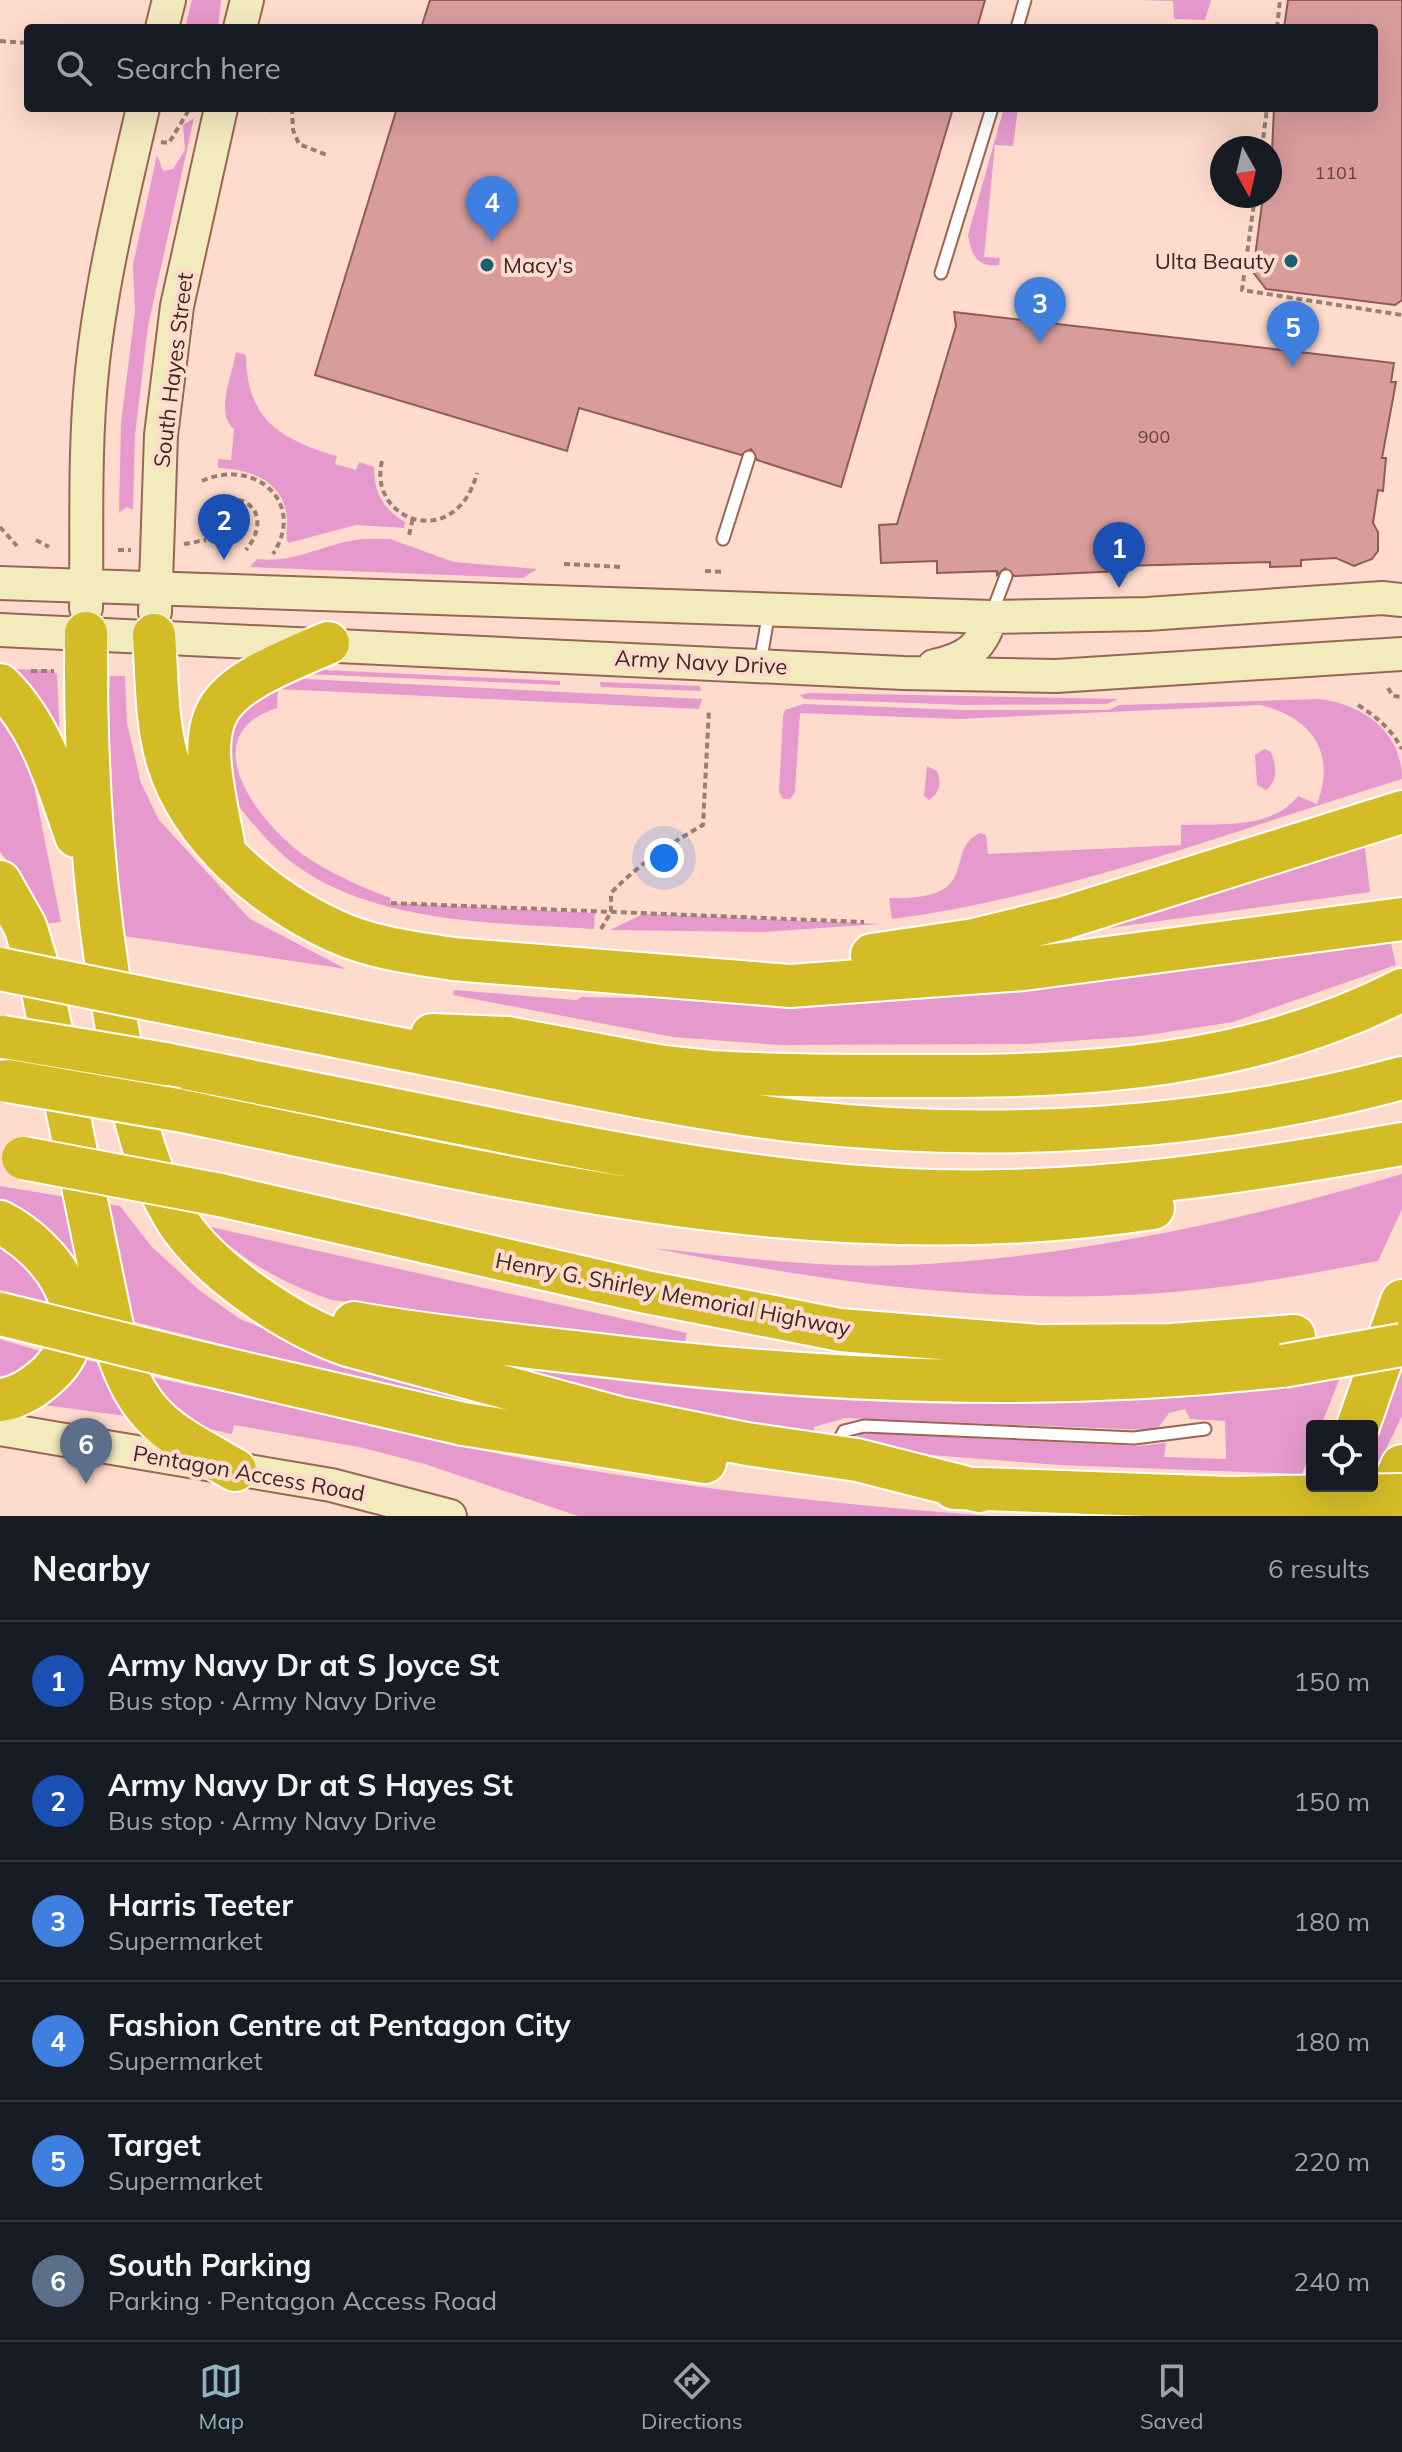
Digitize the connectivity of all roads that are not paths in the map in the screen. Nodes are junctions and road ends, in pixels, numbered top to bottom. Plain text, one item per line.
1 (169, 0) edge
2 (247, 0) edge
3 (1025, 0) edge
4 (163, 24) edge
5 (241, 24) edge
6 (1018, 24) edge
7 (142, 112) edge
8 (220, 112) edge
9 (991, 112) edge
10 (941, 273) dead end
11 (749, 457) dead end
12 (723, 539) dead end
13 (1006, 576) dead end
14 (0, 583) edge
15 (86, 587) junction
16 (155, 591) junction
17 (1402, 600) edge
18 (770, 611) junction
19 (991, 617) junction
20 (0, 630) edge
21 (86, 633) junction
22 (154, 635) junction
23 (328, 643) junction
24 (1402, 654) edge
25 (760, 664) junction
26 (903, 673) junction
27 (0, 685) edge
28 (1402, 812) edge
29 (225, 851) junction
30 (0, 882) edge
31 (94, 886) junction
32 (1402, 919) edge
33 (0, 969) edge
34 (623, 971) junction
35 (1402, 990) edge
36 (307, 1030) junction
37 (1, 1037) edge
38 (1396, 1079) edge
39 (3, 1080) edge
40 (1402, 1145) edge
41 (11, 1157) edge
42 (0, 1222) edge
43 (251, 1290) junction
44 (1402, 1301) edge
45 (0, 1314) edge
46 (1402, 1318) edge
47 (1402, 1345) edge
48 (1288, 1351) junction
49 (0, 1400) edge
50 (1360, 1420) edge
51 (0, 1429) edge
52 (1205, 1429) dead end
53 (834, 1457) junction
54 (1402, 1466) edge
55 (235, 1470) junction
56 (979, 1491) junction
57 (1402, 1495) edge
58 (450, 1516) edge
59 (1378, 1516) edge

1 - 4 main road
2 - 5 main road
3 - 6 lane
7 - 15 main road
8 - 16 main road, South Hayes Street
9 - 10 lane
11 - 12 lane
13 - 19 lane
14 - 15 main road
15 - 16 main road
15 - 21 main road
16 - 18 main road
16 - 22 main road, South Hayes Street
17 - 19 main road
18 - 19 main road
18 - 25 lane
19 - 26 main road
20 - 21 main road, Army Navy Drive
21 - 22 main road, Army Navy Drive
21 - 31 highway
22 - 23 main road, Army Navy Drive
22 - 29 highway
23 - 25 main road, Army Navy Drive
23 - 29 highway
24 - 26 main road, Army Navy Drive
25 - 26 main road, Army Navy Drive
27 - 31 highway
28 - 34 highway
29 - 34 highway
30 - 55 highway
31 - 43 highway
32 - 34 highway
33 - 36 highway, bridge
35 - 36 highway
36 - 38 highway
37 - 40 highway, bridge
39 - 40 highway, bridge
41 - 48 highway, Henry G. Shirley Memorial Highway, bridge
42 - 49 highway
43 - 48 highway
43 - 53 highway
44 - 50 highway
45 - 56 highway, bridge
46 - 48 highway, Henry G. Shirley Memorial Highway
47 - 48 highway, bridge
51 - 55 main road, Pentagon Access Road
52 - 53 lane
53 - 56 highway
54 - 59 highway
55 - 58 main road, Pentagon Access Road
56 - 57 highway, bridge

